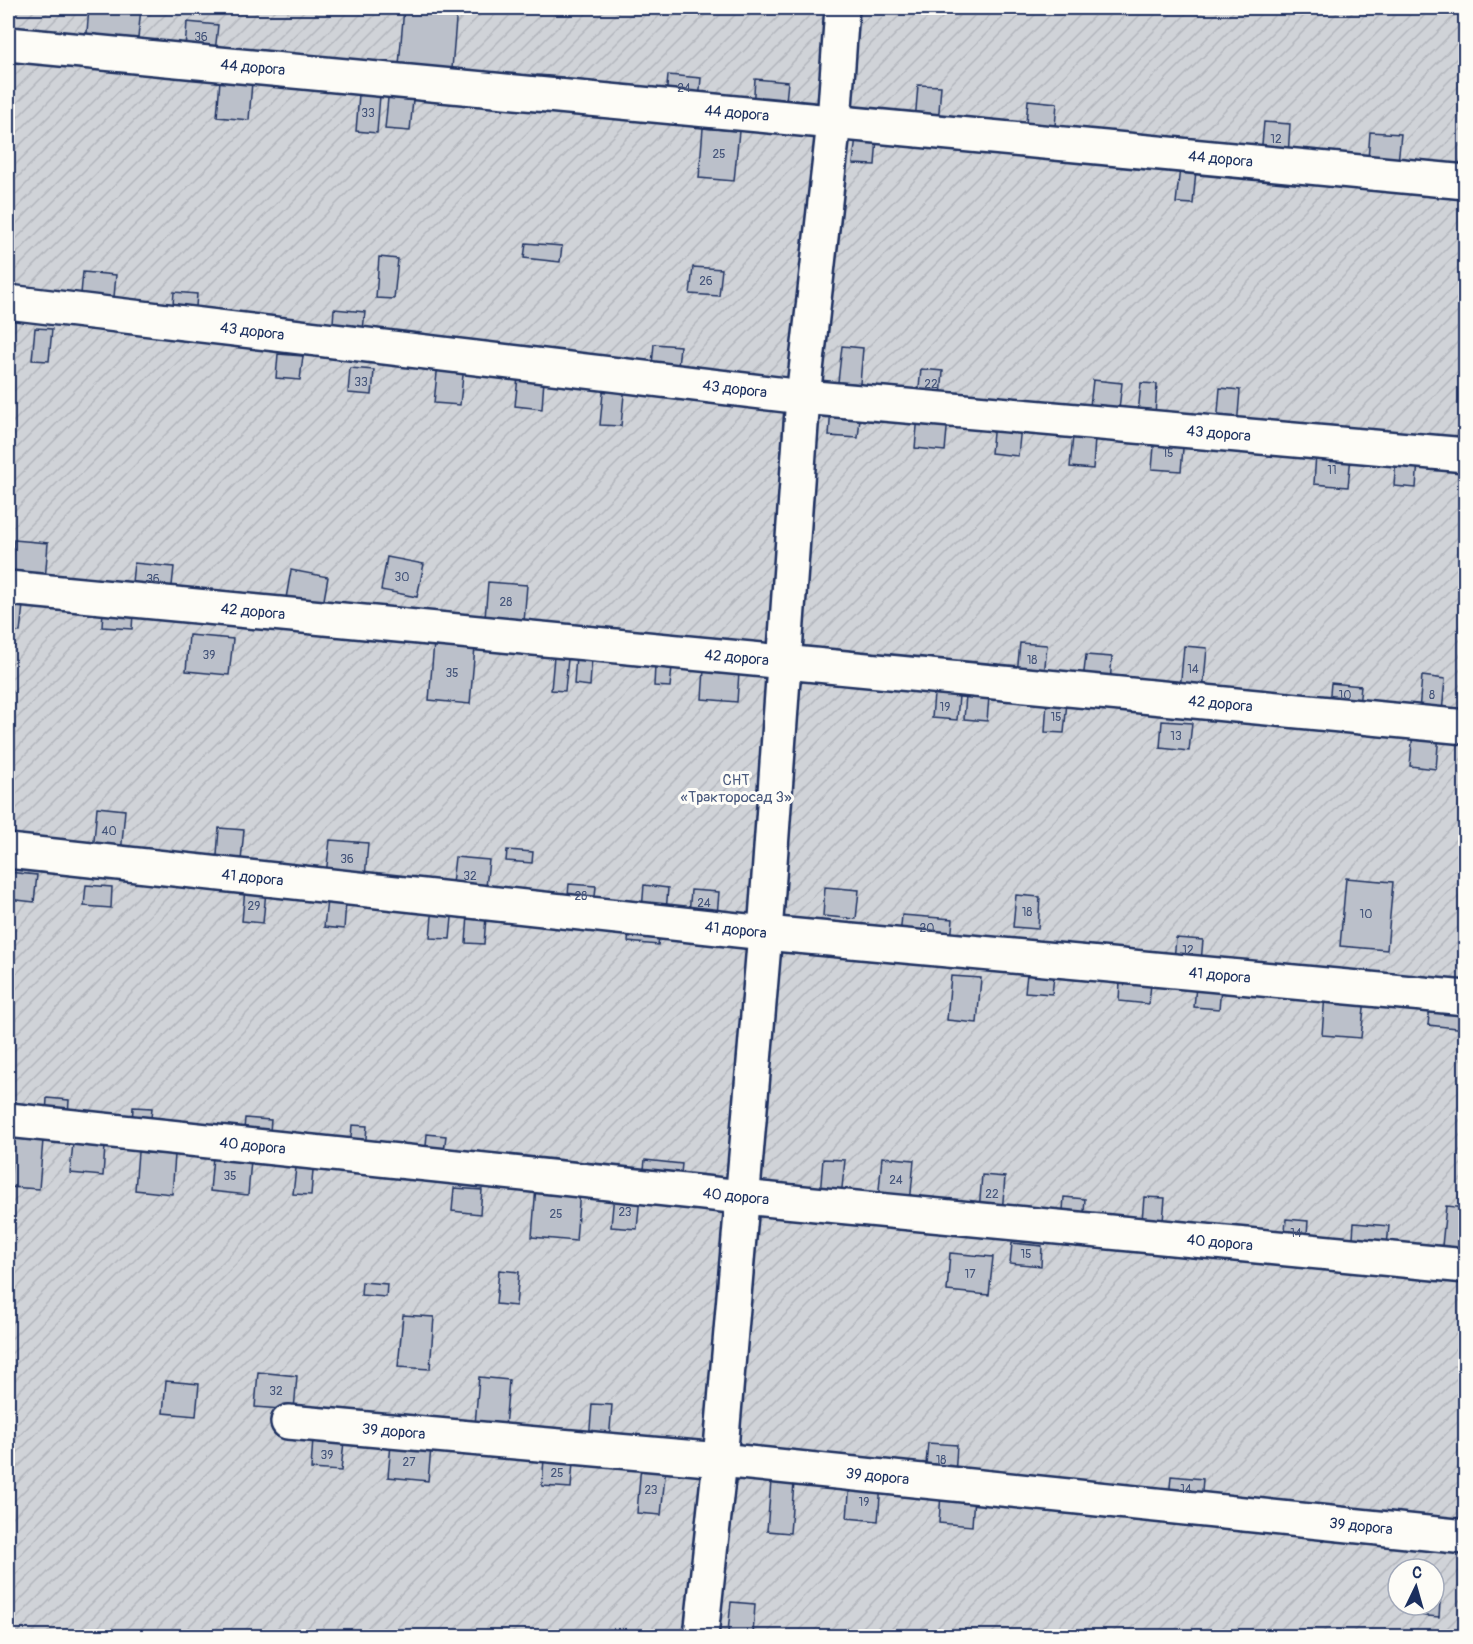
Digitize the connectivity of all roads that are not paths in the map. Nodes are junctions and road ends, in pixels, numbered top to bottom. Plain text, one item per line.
1 (842, 8) edge
2 (8, 44) edge
3 (834, 122) junction
4 (1466, 182) edge
5 (8, 302) edge
6 (803, 397) junction
7 (1466, 454) edge
8 (8, 588) edge
9 (783, 663) junction
10 (1466, 728) edge
11 (8, 851) edge
12 (765, 933) junction
13 (1466, 998) edge
14 (8, 1120) edge
15 (742, 1197) junction
16 (1466, 1266) edge
17 (288, 1422) dead end
18 (720, 1460) junction
19 (1466, 1537) edge
20 (701, 1636) edge

1 - 3 street
2 - 3 street, 44 дорога
3 - 4 street, 44 дорога
3 - 6 street
5 - 6 street, 43 дорога
6 - 7 street, 43 дорога
6 - 9 street
8 - 9 street, 42 дорога
9 - 10 street, 42 дорога
9 - 12 street
11 - 12 street, 41 дорога
12 - 13 street, 41 дорога
12 - 15 street
14 - 15 street, 40 дорога
15 - 16 street, 40 дорога
15 - 18 street
17 - 18 street, 39 дорога
18 - 19 street, 39 дорога
18 - 20 street

